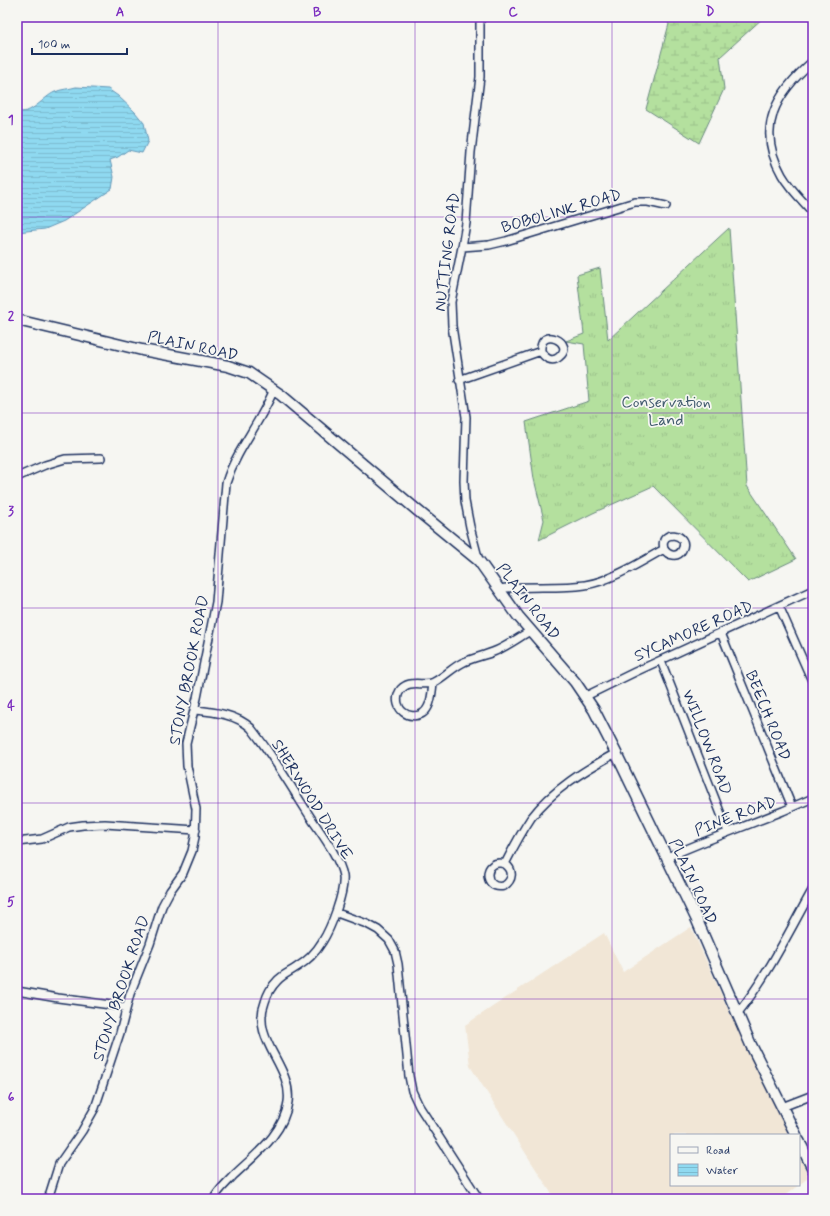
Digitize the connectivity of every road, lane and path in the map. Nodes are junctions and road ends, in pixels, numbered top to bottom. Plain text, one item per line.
1 (480, 17) edge
2 (813, 60) edge
3 (666, 206) dead end
4 (813, 213) edge
5 (462, 247) junction
6 (17, 320) edge
7 (541, 351) dead end
8 (459, 380) junction
9 (274, 389) junction
10 (101, 458) dead end
11 (17, 477) edge
12 (473, 537) junction
13 (463, 547) junction
14 (664, 550) dead end
15 (479, 561) junction
16 (499, 589) junction
17 (813, 590) edge
18 (779, 606) junction
19 (530, 631) junction
20 (720, 633) junction
21 (661, 661) junction
22 (433, 683) junction
23 (813, 683) edge
24 (586, 696) junction
25 (194, 710) junction
26 (616, 753) junction
27 (813, 798) edge
28 (792, 807) junction
29 (196, 830) junction
30 (728, 832) junction
31 (17, 842) edge
32 (667, 857) junction
33 (505, 864) dead end
34 (813, 889) edge
35 (336, 913) junction
36 (17, 991) edge
37 (126, 1007) junction
38 (738, 1014) junction
39 (813, 1095) edge
40 (782, 1107) junction
41 (796, 1134) edge
42 (800, 1143) edge
43 (813, 1169) edge
44 (48, 1199) edge
45 (214, 1199) edge
46 (478, 1199) edge

1 - 5 street, NUTTING ROAD
2 - 4 street
3 - 5 street, BOBOLINK ROAD
5 - 8 street, NUTTING ROAD
6 - 9 main road, PLAIN ROAD
7 - 8 street
8 - 12 street, NUTTING ROAD
9 - 13 main road, PLAIN ROAD
9 - 25 street, STONY BROOK ROAD
10 - 11 street
12 - 13 street
12 - 15 street, NUTTING ROAD
13 - 15 main road, PLAIN ROAD
14 - 16 street
15 - 16 main road, PLAIN ROAD
16 - 19 main road, PLAIN ROAD
17 - 18 street, SYCAMORE ROAD
18 - 20 street, SYCAMORE ROAD
18 - 23 street
19 - 22 street
19 - 24 main road, PLAIN ROAD
20 - 21 street, SYCAMORE ROAD
20 - 28 street, BEECH ROAD
21 - 24 street, SYCAMORE ROAD
21 - 30 street, WILLOW ROAD
22 - 22 street
24 - 26 main road, PLAIN ROAD
25 - 29 street, STONY BROOK ROAD
25 - 35 street, SHERWOOD DRIVE
26 - 32 main road, PLAIN ROAD
26 - 33 street
27 - 28 street, PINE ROAD
28 - 30 street, PINE ROAD
29 - 31 street
29 - 37 street, STONY BROOK ROAD
30 - 32 street, PINE ROAD
32 - 38 main road, PLAIN ROAD
34 - 38 street
35 - 45 street, SHERWOOD DRIVE
35 - 46 street
36 - 37 street
37 - 44 street, STONY BROOK ROAD
38 - 40 main road, PLAIN ROAD
39 - 40 street
40 - 41 main road, PLAIN ROAD
42 - 43 main road

